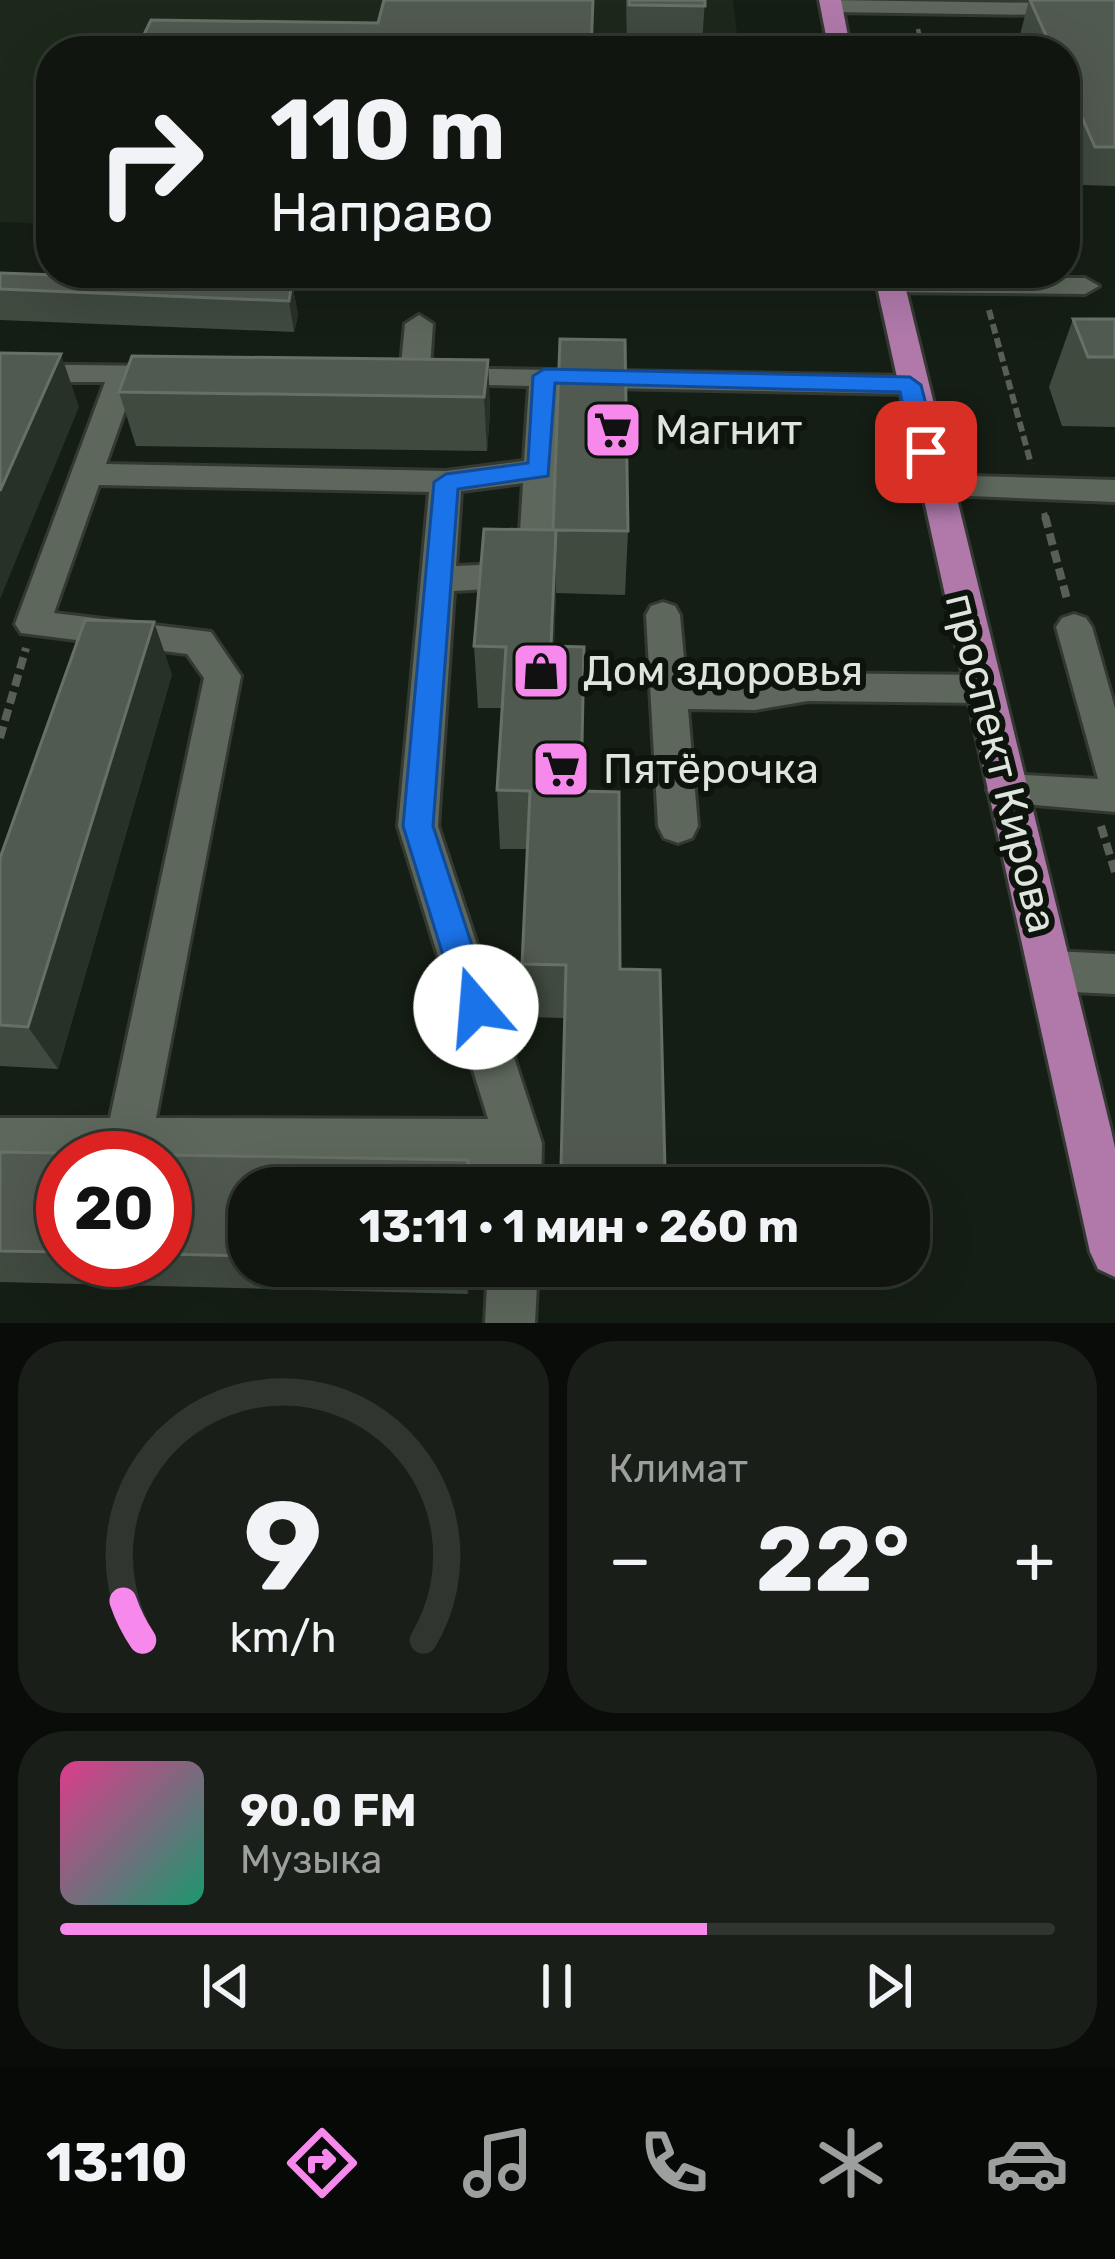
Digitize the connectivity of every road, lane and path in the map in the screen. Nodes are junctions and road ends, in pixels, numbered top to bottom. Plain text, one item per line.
1 (831, 3) edge
2 (1115, 10) edge
3 (837, 36) edge
4 (1080, 286) edge
5 (1084, 286) dead end
6 (892, 288) edge
7 (983, 288) edge
8 (419, 324) dead end
9 (0, 373) edge
10 (124, 373) junction
11 (168, 374) edge
12 (544, 376) junction
13 (910, 385) junction
14 (540, 470) junction
15 (87, 474) junction
16 (446, 482) junction
17 (934, 486) junction
18 (1038, 489) junction
19 (1115, 491) edge
20 (439, 579) junction
21 (663, 616) dead end
22 (33, 624) junction
23 (1075, 627) joint
24 (668, 694) junction
25 (985, 701) junction
26 (0, 738) edge
27 (1115, 775) edge
28 (1006, 790) junction
29 (1115, 796) edge
30 (678, 826) dead end
31 (1053, 971) junction
32 (1115, 974) edge
33 (130, 1131) edge
34 (0, 1141) edge
35 (36, 1141) edge
36 (192, 1145) edge
37 (518, 1166) edge
38 (1115, 1252) edge
39 (512, 1287) edge
40 (510, 1323) edge

1 - 2 street
1 - 3 main road
4 - 5 street
6 - 13 main road, проспект Кирова
7 - 18 path
8 - 12 street
9 - 10 street
10 - 11 street
10 - 15 street
12 - 13 street
12 - 14 street
13 - 17 main road, проспект Кирова
14 - 16 street
14 - 20 street
15 - 16 street
15 - 22 street
16 - 20 street
17 - 18 street
17 - 25 main road, проспект Кирова
18 - 19 street
18 - 23 path
20 - 37 street
21 - 24 street
22 - 26 path
22 - 33 street
23 - 27 street
24 - 25 street
24 - 30 street
25 - 28 main road, проспект Кирова
28 - 29 street
28 - 31 main road, проспект Кирова
31 - 32 street
31 - 38 main road, проспект Кирова
34 - 35 street
36 - 37 street
39 - 40 street

